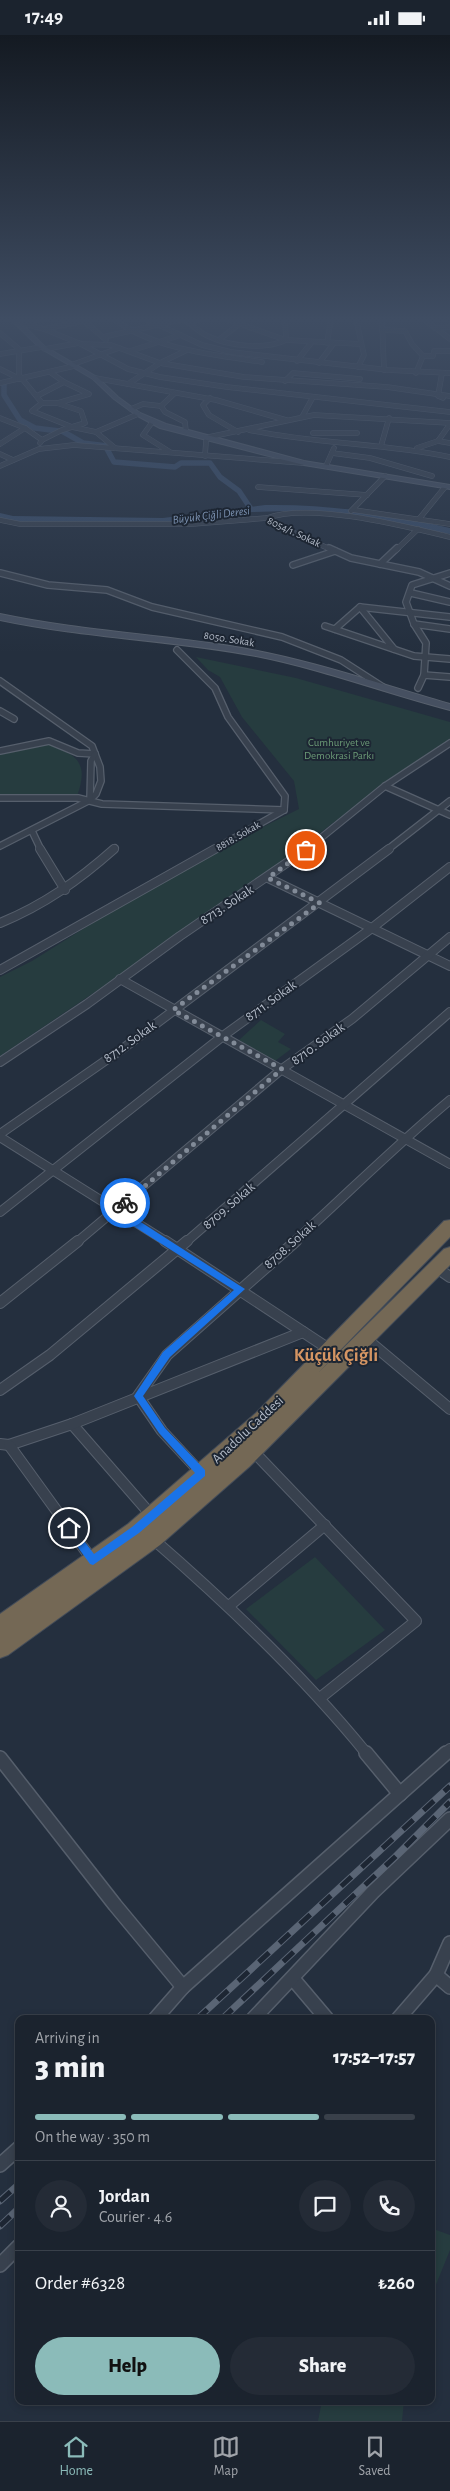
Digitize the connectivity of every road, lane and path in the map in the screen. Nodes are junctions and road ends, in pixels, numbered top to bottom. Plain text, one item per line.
1 (22, 430) edge
2 (29, 430) edge
3 (64, 430) edge
4 (88, 430) edge
5 (100, 430) edge
6 (146, 430) edge
7 (181, 430) edge
8 (235, 430) edge
9 (246, 430) edge
10 (249, 430) edge
11 (385, 430) edge
12 (445, 430) edge
13 (96, 432) junction
14 (186, 432) joint
15 (238, 432) junction
16 (313, 433) joint
17 (357, 433) dead end
18 (208, 437) junction
19 (305, 439) junction
20 (42, 440) junction
21 (438, 441) junction
22 (336, 443) junction
23 (450, 443) edge
24 (0, 444) edge
25 (381, 446) junction
26 (116, 448) junction
27 (414, 448) junction
28 (33, 451) junction
29 (172, 453) junction
30 (332, 453) junction
31 (0, 454) edge
32 (205, 456) junction
33 (450, 457) edge
34 (13, 459) junction
35 (304, 463) junction
36 (0, 466) edge
37 (326, 467) junction
38 (385, 476) junction
39 (432, 476) dead end
40 (258, 487) dead end
41 (448, 488) edge
42 (367, 495) junction
43 (267, 518) junction
44 (419, 519) junction
45 (0, 520) edge
46 (450, 524) edge
47 (418, 529) junction
48 (450, 537) edge
49 (335, 551) junction
50 (380, 564) junction
51 (293, 565) dead end
52 (0, 573) edge
53 (450, 573) edge
54 (434, 579) junction
55 (450, 586) edge
56 (411, 593) junction
57 (450, 602) edge
58 (360, 607) junction
59 (409, 611) junction
60 (0, 617) edge
61 (450, 617) edge
62 (414, 624) junction
63 (0, 626) edge
64 (325, 626) dead end
65 (335, 629) junction
66 (450, 629) edge
67 (395, 649) junction
68 (177, 650) junction
69 (426, 657) junction
70 (450, 659) edge
71 (424, 675) junction
72 (0, 676) edge
73 (450, 677) edge
74 (0, 681) edge
75 (0, 686) edge
76 (383, 687) junction
77 (418, 688) dead end
78 (11, 691) junction
79 (450, 707) edge
80 (0, 711) edge
81 (450, 714) edge
82 (14, 719) dead end
83 (450, 743) edge
84 (0, 751) edge
85 (95, 753) junction
86 (385, 786) junction
87 (0, 798) edge
88 (90, 800) junction
89 (450, 801) edge
90 (284, 810) junction
91 (439, 810) junction
92 (450, 815) edge
93 (32, 831) junction
94 (0, 845) edge
95 (115, 848) dead end
96 (450, 867) edge
97 (268, 878) junction
98 (65, 890) junction
99 (320, 903) junction
100 (0, 923) edge
101 (372, 928) junction
102 (450, 937) edge
103 (428, 956) junction
104 (450, 966) edge
105 (1, 968) edge
106 (120, 979) junction
107 (173, 1010) junction
108 (450, 1013) edge
109 (223, 1036) junction
110 (0, 1062) edge
111 (282, 1069) junction
112 (450, 1099) edge
113 (345, 1105) junction
114 (0, 1136) edge
115 (404, 1138) junction
116 (450, 1163) edge
117 (52, 1169) junction
118 (116, 1211) junction
119 (0, 1212) edge
120 (450, 1226) edge
121 (178, 1249) junction
122 (446, 1266) edge
123 (240, 1289) junction
124 (0, 1303) edge
125 (303, 1332) junction
126 (364, 1337) junction
127 (328, 1349) junction
128 (0, 1389) edge
129 (138, 1396) junction
130 (450, 1409) edge
131 (72, 1424) junction
132 (5, 1445) edge
133 (252, 1451) junction
134 (201, 1473) junction
135 (152, 1516) junction
136 (325, 1525) junction
137 (152, 1539) junction
138 (93, 1561) junction
139 (229, 1606) junction
140 (0, 1627) edge
141 (0, 1648) edge
142 (320, 1698) junction
143 (450, 1749) edge
144 (0, 1758) edge
145 (400, 1794) junction
146 (450, 1819) edge
147 (450, 1943) edge
148 (436, 1975) junction
149 (294, 1980) junction
150 (183, 1987) junction
151 (450, 1987) edge
152 (158, 2015) edge
153 (257, 2015) edge
154 (324, 2015) edge
155 (401, 2015) edge
156 (15, 2152) edge
157 (0, 2165) edge
158 (15, 2250) edge
159 (0, 2265) edge

1 - 24 street
2 - 20 street
3 - 20 street
4 - 13 street
5 - 13 street
6 - 29 street
7 - 14 street
8 - 15 street
9 - 15 street
10 - 19 street
11 - 25 street
12 - 21 street
13 - 26 street
14 - 18 street
15 - 18 street
16 - 17 street
16 - 19 street
18 - 32 street
18 - 35 street
19 - 22 street
20 - 28 street
21 - 23 street
21 - 27 street
22 - 25 street
22 - 30 street
25 - 27 street
26 - 28 street
26 - 29 street
27 - 33 street
28 - 34 street
29 - 32 street
30 - 37 street
30 - 39 street
31 - 34 street
32 - 35 street
34 - 36 street
35 - 37 street
37 - 38 street
38 - 41 street
38 - 42 street
40 - 42 street
41 - 44 street
42 - 44 street
43 - 45 street, 8054/1. Sokak
43 - 47 street
43 - 49 street, 8054/1. Sokak
44 - 46 street
47 - 48 street
47 - 50 street
49 - 50 street, 8054/1. Sokak
49 - 51 street
50 - 54 street, 8054/1. Sokak
52 - 76 street
53 - 54 street
54 - 55 street, 8054/1. Sokak
54 - 56 street
56 - 57 street
56 - 59 street
58 - 59 street
58 - 65 street
58 - 67 street
59 - 61 street
59 - 62 street
60 - 76 street, 8050. Sokak
62 - 66 street
62 - 69 street
63 - 68 street, 8050. Sokak
64 - 65 street
65 - 67 street
67 - 69 street
68 - 81 street, 8050. Sokak
68 - 90 street
69 - 70 street
69 - 71 street
71 - 73 street
71 - 77 street
72 - 78 street
74 - 78 street
75 - 78 street
76 - 79 street, 8050. Sokak
78 - 85 street
80 - 82 street
83 - 86 street, 8713. Sokak
84 - 85 street
85 - 88 street
86 - 91 street
86 - 97 street, 8713. Sokak
87 - 88 street
88 - 90 street
88 - 93 street
89 - 91 street, 8712. Sokak
90 - 105 street, 8818. Sokak
91 - 92 street
91 - 99 street, 8712. Sokak
93 - 94 street
93 - 98 street
95 - 98 street
96 - 101 street, 8711. Sokak
97 - 99 street
97 - 106 street, 8713. Sokak
98 - 100 street
99 - 101 street
99 - 107 street, 8712. Sokak
101 - 103 street
101 - 109 street, 8711. Sokak
102 - 103 street, 8710. Sokak
103 - 104 street
103 - 111 street, 8710. Sokak
106 - 107 street
106 - 110 street, 8713. Sokak
107 - 109 street
107 - 114 street, 8712. Sokak
108 - 113 street, 8709. Sokak
109 - 111 street
109 - 117 street, 8711. Sokak
111 - 113 street
111 - 118 street, 8710. Sokak
112 - 115 street, 8708. Sokak
113 - 115 street
113 - 121 street, 8709. Sokak
114 - 117 street
115 - 116 street
115 - 123 street, 8708. Sokak
117 - 118 street
117 - 119 street, 8711. Sokak
118 - 121 street
118 - 124 street, 8710. Sokak
120 - 127 highway, Anadolu Caddesi
121 - 123 street
121 - 128 street, 8709. Sokak
122 - 126 highway, Anadolu Caddesi
123 - 125 street
123 - 129 street, 8708. Sokak
125 - 127 street
125 - 129 street
126 - 130 street
126 - 133 highway, Anadolu Caddesi
127 - 134 highway, Anadolu Caddesi
129 - 131 street
129 - 134 street
131 - 132 street
131 - 135 street
132 - 138 street
133 - 136 street
133 - 137 highway, Anadolu Caddesi
134 - 135 highway, Anadolu Caddesi
135 - 138 highway, Anadolu Caddesi
136 - 139 street
136 - 142 street
137 - 139 street
137 - 141 highway, Anadolu Caddesi
138 - 140 highway, Anadolu Caddesi
139 - 142 street
142 - 145 street
143 - 145 street
144 - 150 street
145 - 150 street
146 - 149 street
147 - 148 street
148 - 151 street
148 - 155 street
149 - 153 street
149 - 154 street
150 - 152 street
156 - 157 street
158 - 159 street

